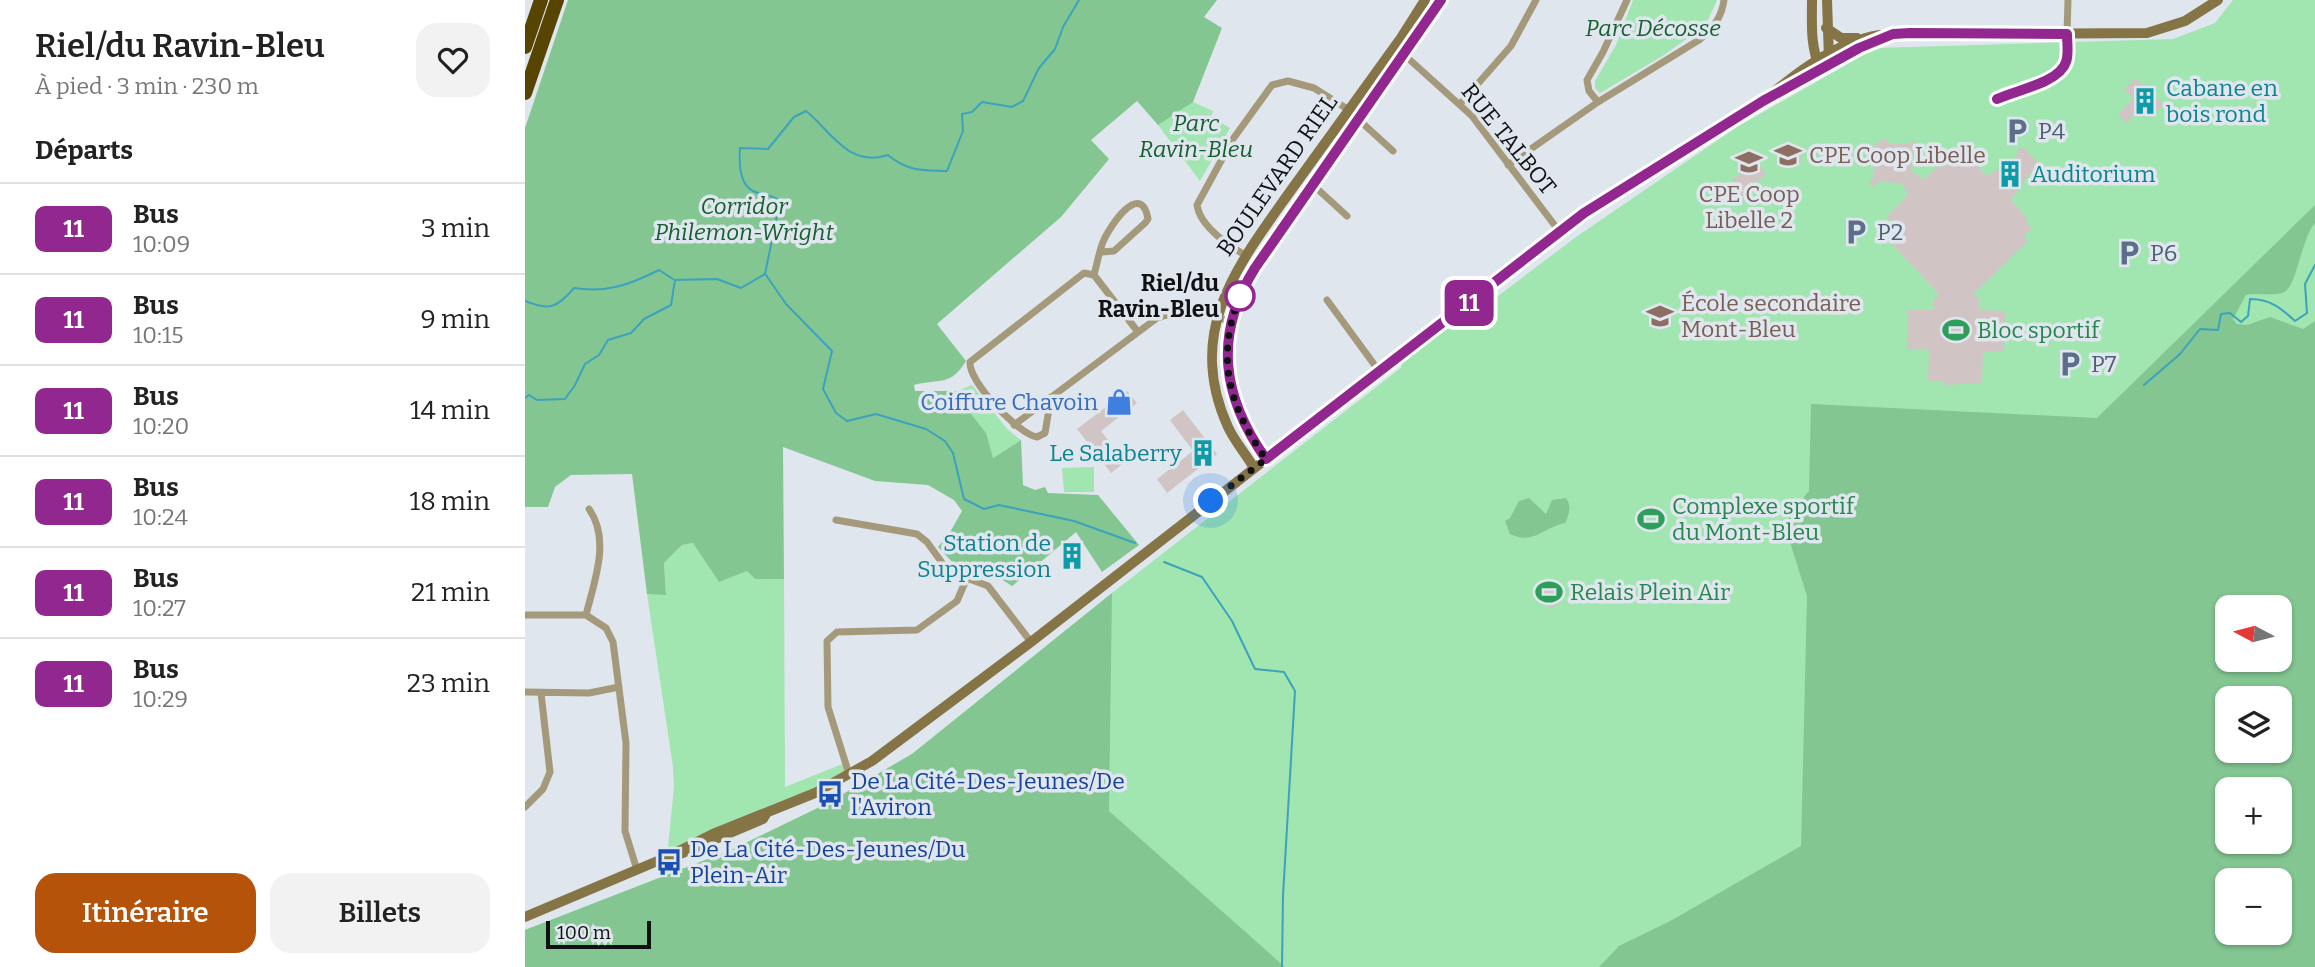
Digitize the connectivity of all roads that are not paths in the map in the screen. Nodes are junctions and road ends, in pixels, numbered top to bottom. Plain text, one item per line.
1 (541, 0) edge
2 (557, 0) edge
3 (1425, 0) edge
4 (1441, 0) edge
5 (1537, 0) edge
6 (1627, 0) edge
7 (1724, 0) edge
8 (1812, 0) edge
9 (1827, 0) edge
10 (2068, 0) edge
11 (2218, 0) edge
12 (1826, 28) junction
13 (1893, 34) junction
14 (2067, 34) junction
15 (1863, 37) junction
16 (525, 47) edge
17 (1395, 47) junction
18 (1405, 55) junction
19 (1824, 63) junction
20 (525, 93) edge
21 (1598, 102) junction
22 (1460, 104) junction
23 (1349, 110) junction
24 (1359, 120) junction
25 (1393, 151) dead end
26 (1508, 165) junction
27 (1313, 184) junction
28 (1347, 216) dead end
29 (1559, 231) junction
30 (1102, 252) junction
31 (1245, 255) junction
32 (1094, 275) junction
33 (1327, 300) dead end
34 (1217, 317) junction
35 (1231, 323) junction
36 (1138, 332) junction
37 (1380, 371) junction
38 (1051, 397) junction
39 (1014, 425) junction
40 (1266, 459) junction
41 (1254, 468) junction
42 (589, 509) dead end
43 (836, 520) dead end
44 (966, 580) junction
45 (525, 615) edge
46 (586, 615) junction
47 (1031, 642) junction
48 (619, 687) junction
49 (525, 692) edge
50 (541, 693) junction
51 (849, 775) junction
52 (525, 807) edge
53 (637, 870) junction
54 (525, 917) edge

1 - 16 highway
2 - 20 highway
3 - 17 street, BOULEVARD RIEL
4 - 18 street, BOULEVARD RIEL
5 - 22 street
6 - 21 street
7 - 21 street
8 - 19 street
9 - 12 street
10 - 14 street
11 - 14 street
12 - 15 street
12 - 19 street
13 - 14 street
13 - 15 street
13 - 19 street
15 - 19 street
17 - 18 street, RUE TALBOT
17 - 23 street, BOULEVARD RIEL
18 - 22 street, RUE TALBOT
18 - 24 street, BOULEVARD RIEL
19 - 29 street
21 - 26 street
22 - 26 street, RUE TALBOT
23 - 31 street, BOULEVARD RIEL
23 - 31 street
24 - 25 street
24 - 27 street, BOULEVARD RIEL
26 - 29 street, RUE TALBOT
27 - 28 street
27 - 35 street, BOULEVARD RIEL
29 - 37 street
30 - 30 street
30 - 32 street
31 - 34 street, BOULEVARD RIEL
32 - 36 street
32 - 39 street
33 - 37 street
34 - 35 street
34 - 36 street
34 - 41 street, BOULEVARD RIEL
35 - 40 street, BOULEVARD RIEL
36 - 38 street
37 - 40 street
38 - 39 street
38 - 39 street
40 - 41 street
41 - 47 street
42 - 46 street
43 - 44 street
44 - 47 street
44 - 51 street
45 - 46 street
46 - 48 street
47 - 51 street
48 - 50 street
48 - 53 street
49 - 50 street
50 - 52 street
51 - 53 street
53 - 54 street

